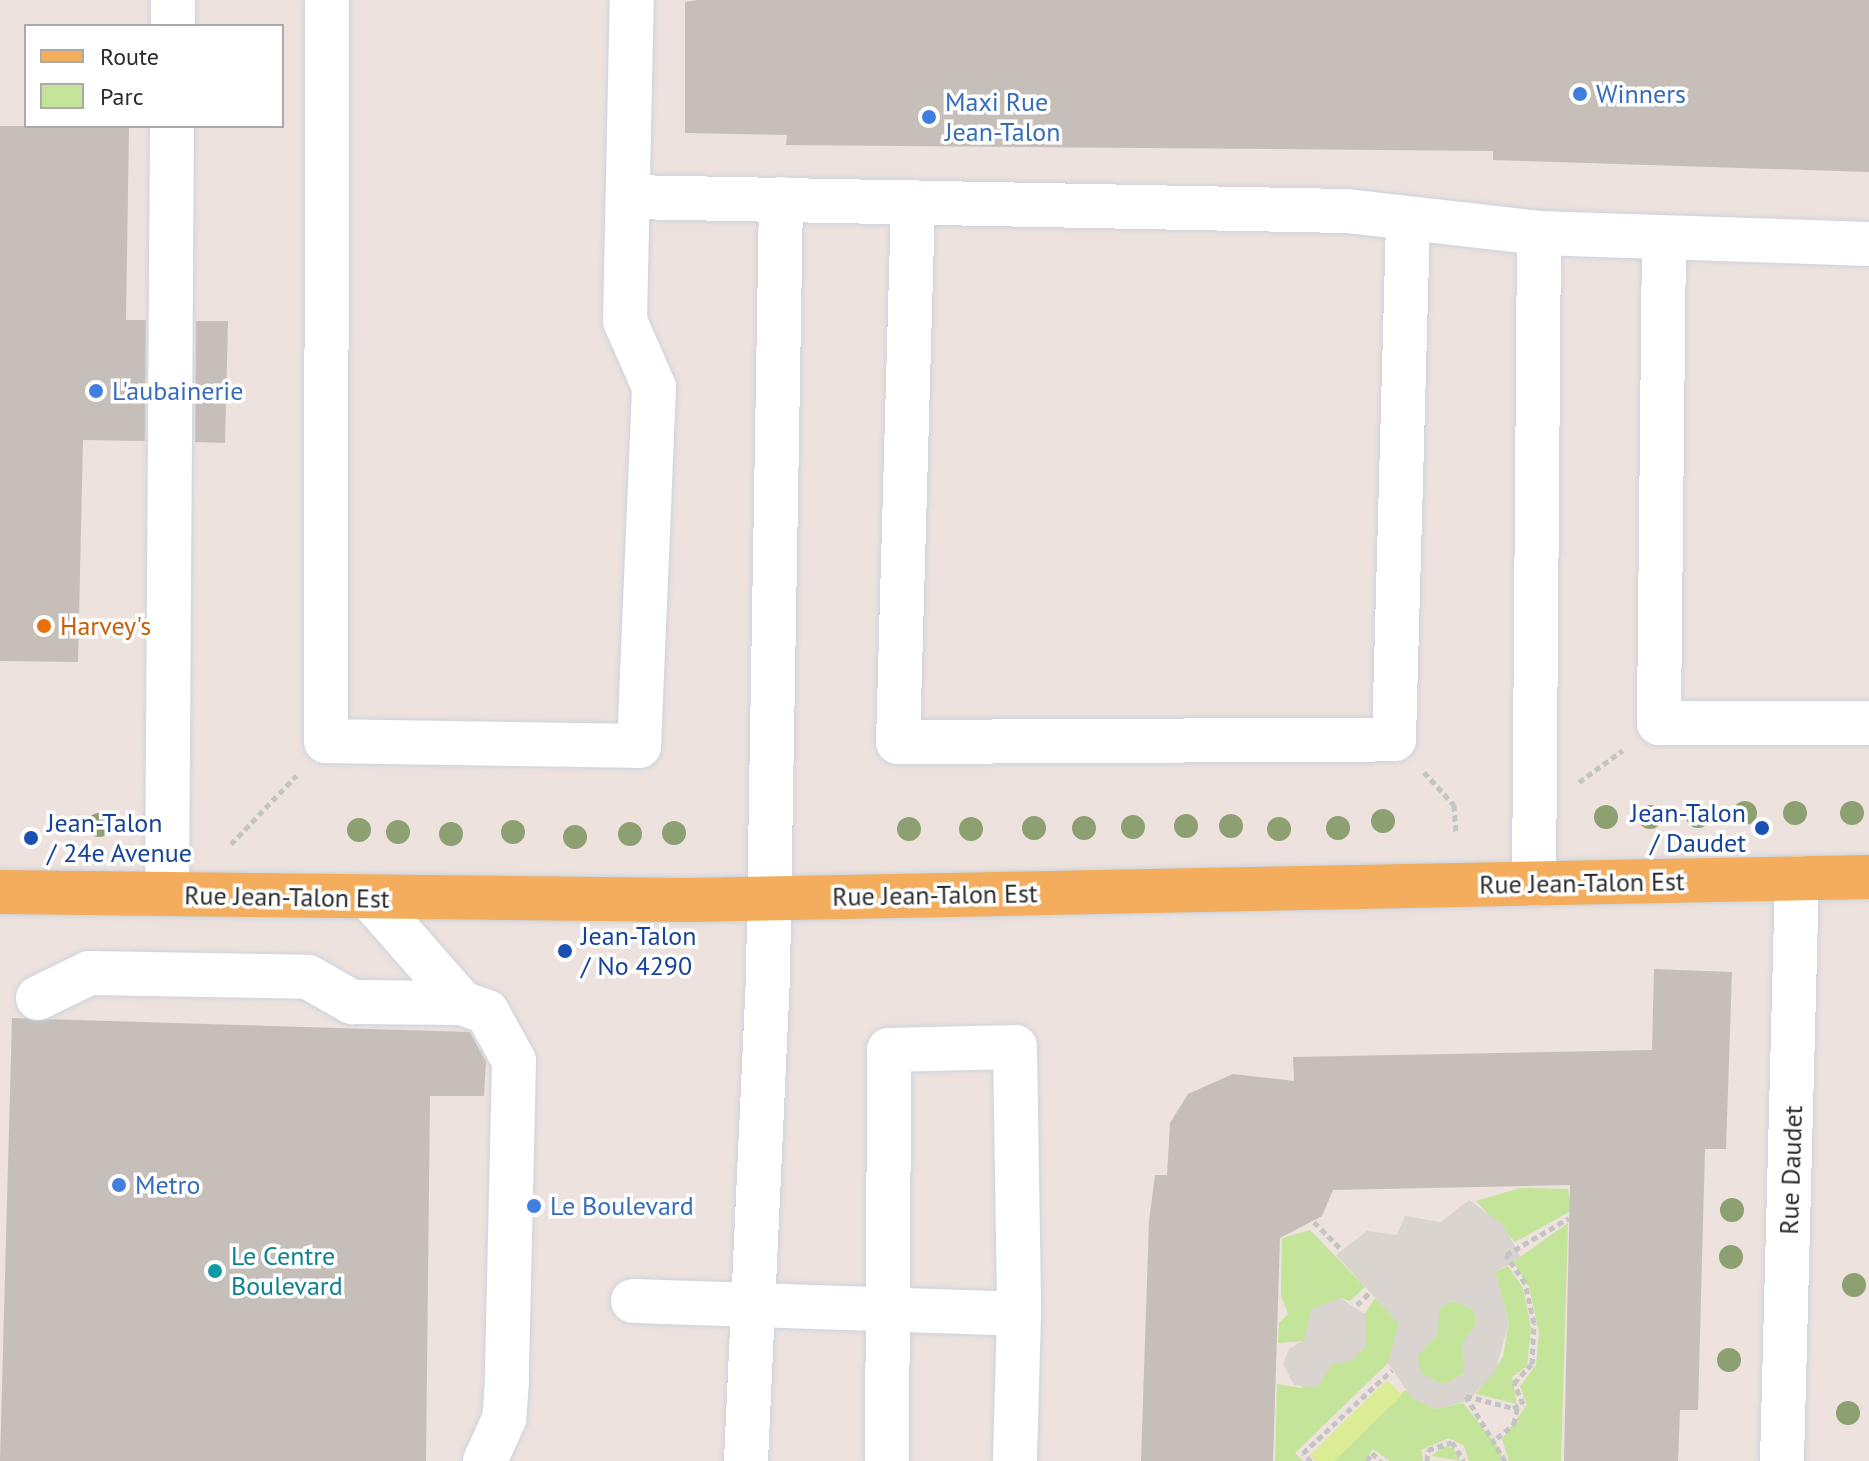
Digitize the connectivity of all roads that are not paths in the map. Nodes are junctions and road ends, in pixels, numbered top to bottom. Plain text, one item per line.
1 (173, 0) edge
2 (327, 0) edge
3 (632, 0) edge
4 (173, 24) edge
5 (172, 128) edge
6 (629, 197) junction
7 (781, 199) junction
8 (913, 202) junction
9 (1408, 220) junction
10 (1539, 233) junction
11 (1664, 239) junction
12 (1869, 244) edge
13 (1869, 723) edge
14 (1869, 877) edge
15 (1797, 878) junction
16 (1534, 884) junction
17 (0, 892) edge
18 (167, 894) junction
19 (770, 898) junction
20 (371, 899) junction
21 (38, 998) dead end
22 (462, 1003) junction
23 (633, 1301) dead end
24 (752, 1310) junction
25 (891, 1310) junction
26 (1019, 1314) junction
27 (485, 1461) edge
28 (746, 1461) edge
29 (887, 1461) edge
30 (1015, 1461) edge
31 (1782, 1461) edge

1 - 4 street
2 - 6 street
3 - 6 street
5 - 18 street
6 - 7 street
7 - 8 street
7 - 19 street
8 - 9 street
8 - 9 street
9 - 10 street
10 - 11 street
10 - 16 street
11 - 12 street
11 - 13 street
14 - 15 main road, Rue Jean-Talon Est
15 - 16 main road, Rue Jean-Talon Est
15 - 31 street, Rue Daudet
16 - 19 main road, Rue Jean-Talon Est
17 - 18 main road, Rue Jean-Talon Est
18 - 20 main road, Rue Jean-Talon Est
19 - 20 main road, Rue Jean-Talon Est
19 - 24 street
20 - 22 street
21 - 22 street
22 - 27 street
23 - 24 street
24 - 25 street
24 - 28 street
25 - 26 street
25 - 26 street
25 - 29 street
26 - 30 street

